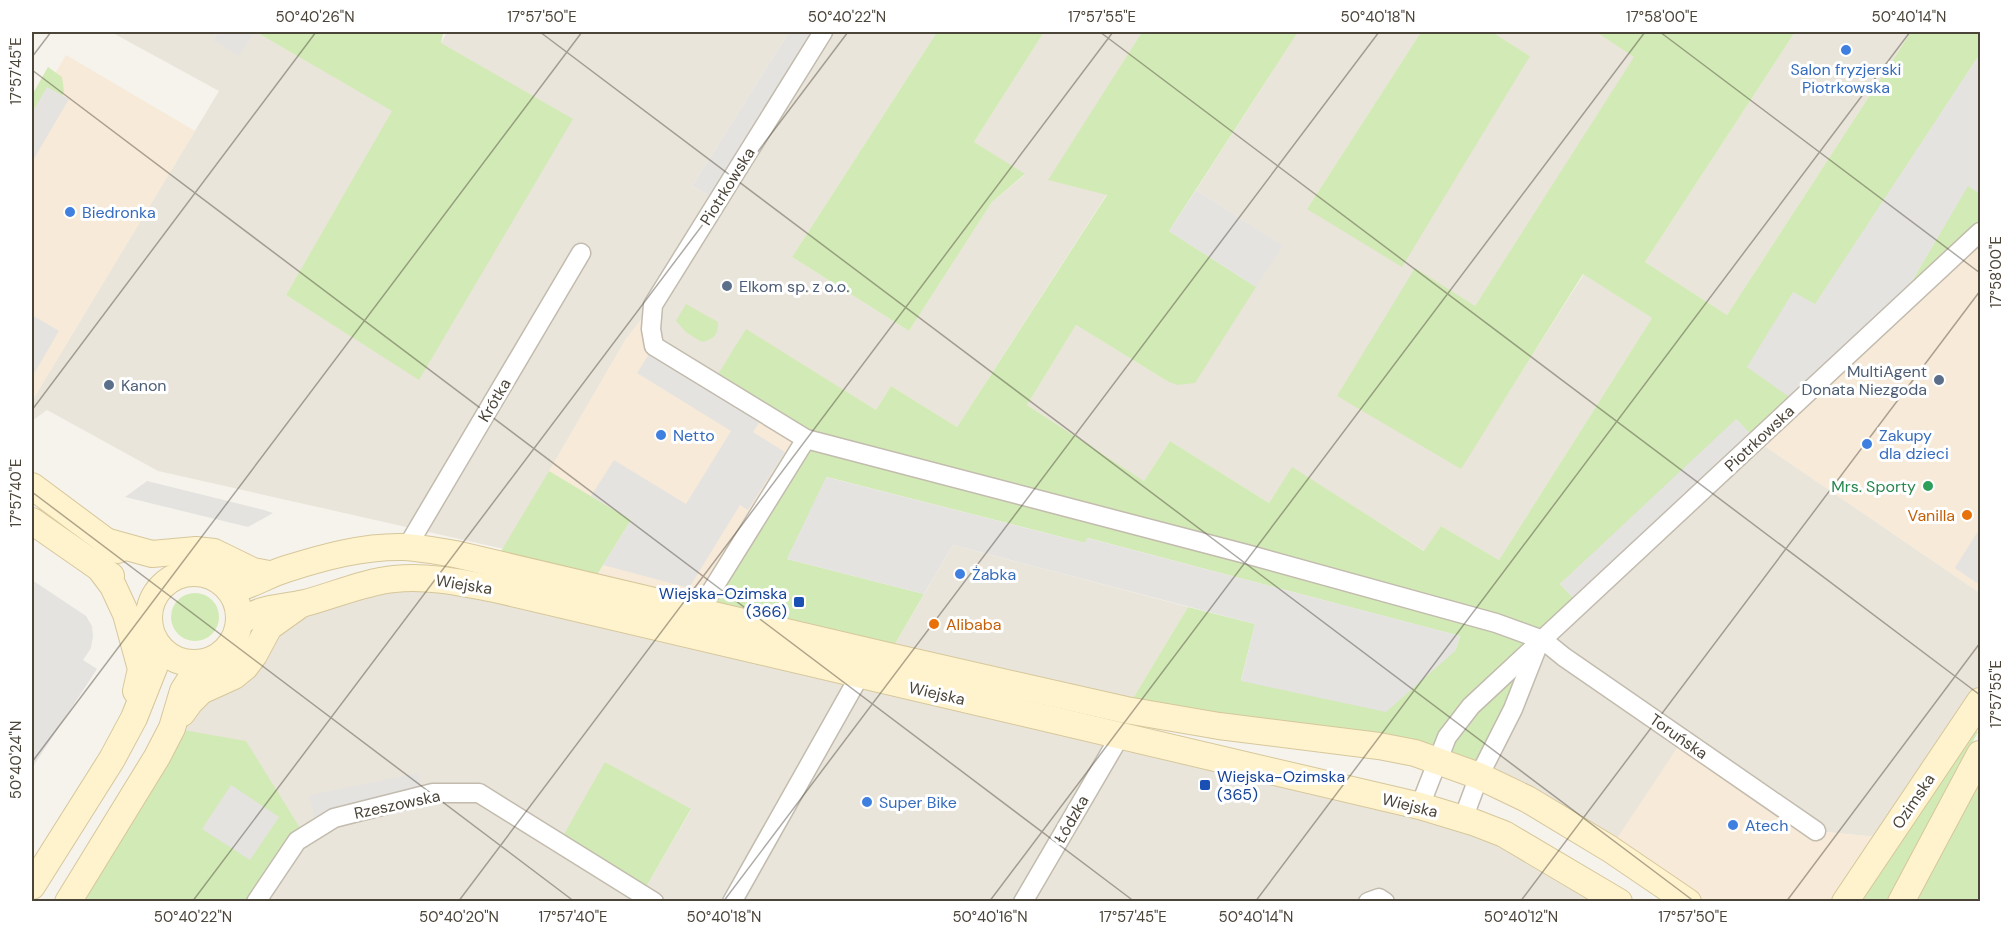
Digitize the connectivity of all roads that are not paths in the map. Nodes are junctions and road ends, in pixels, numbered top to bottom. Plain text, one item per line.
1 (823, 32) edge
2 (1980, 232) edge
3 (581, 253) dead end
4 (806, 440) junction
5 (32, 486) edge
6 (32, 520) edge
7 (105, 541) junction
8 (407, 547) junction
9 (98, 566) junction
10 (269, 574) junction
11 (169, 580) junction
12 (230, 590) junction
13 (151, 603) junction
14 (302, 604) junction
15 (699, 611) junction
16 (239, 622) junction
17 (1541, 642) junction
18 (161, 650) junction
19 (200, 664) junction
20 (860, 675) junction
21 (1980, 700) edge
22 (134, 718) junction
23 (172, 728) junction
24 (1120, 736) junction
25 (1980, 754) edge
26 (1437, 760) junction
27 (1479, 776) junction
28 (1420, 806) junction
29 (1463, 819) junction
30 (1816, 831) dead end
31 (1866, 872) junction
32 (32, 886) edge
33 (1025, 901) edge
34 (68, 902) edge
35 (256, 902) edge
36 (654, 902) edge
37 (732, 902) edge
38 (1368, 902) edge
39 (1385, 902) edge
40 (1619, 902) edge
41 (1688, 902) edge
42 (1828, 902) edge
43 (1845, 902) edge
44 (1901, 902) edge

1 - 4 street, Piotrkowska
2 - 17 street, Piotrkowska
3 - 8 street, Krótka
4 - 15 street
4 - 17 street
5 - 7 street
6 - 9 street
7 - 10 street
7 - 11 street
8 - 10 street, Wiejska
8 - 15 street, Wiejska
9 - 13 street
9 - 22 street
10 - 12 street, Wiejska
11 - 12 street
11 - 13 street
12 - 16 street
13 - 18 street
14 - 16 street, Wiejska
14 - 20 street, Wiejska
14 - 23 street
15 - 26 street, Wiejska
16 - 19 street
17 - 26 street, Piotrkowska
17 - 27 street, Piotrkowska
17 - 30 street, Toruńska
18 - 19 street
18 - 22 street
19 - 23 street
20 - 24 street, Wiejska
20 - 37 street
21 - 31 street, Ozimska
22 - 32 street
23 - 34 street
24 - 28 street, Wiejska
24 - 33 street, Łódzka
25 - 44 street, Ozimska
26 - 27 street, Wiejska
26 - 28 street, Piotrkowska
27 - 29 street, Piotrkowska
27 - 41 street, Wiejska
28 - 29 street, Wiejska
29 - 40 street, Wiejska
31 - 42 street
31 - 43 street, Ozimska
35 - 36 street, Rzeszowska
38 - 39 street

